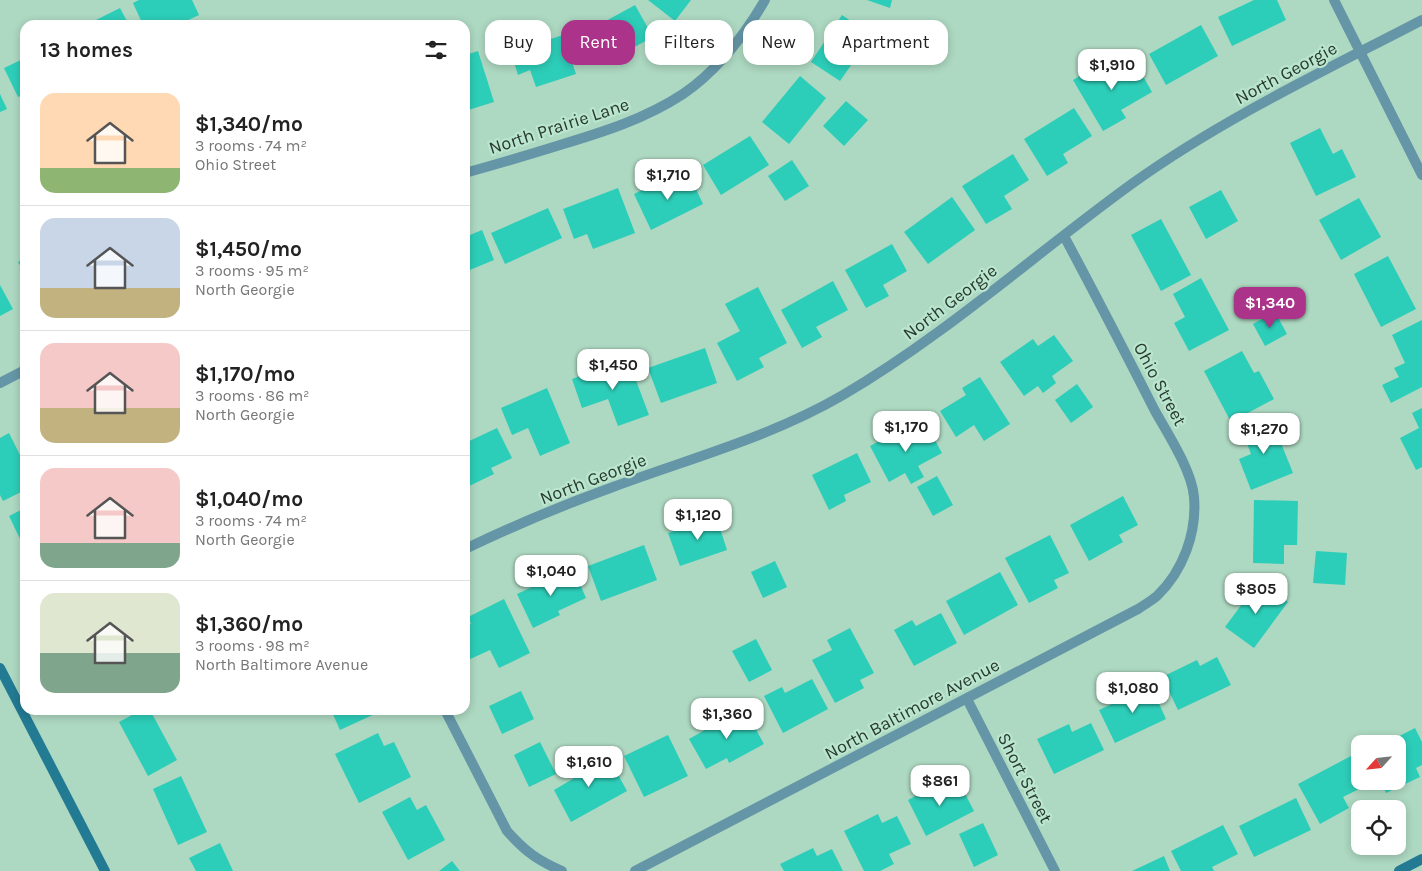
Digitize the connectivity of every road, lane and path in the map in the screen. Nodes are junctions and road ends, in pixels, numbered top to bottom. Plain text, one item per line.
1 (765, 0) edge
2 (1334, 0) edge
3 (1422, 20) edge
4 (1360, 52) junction
5 (470, 172) edge
6 (1422, 175) edge
7 (1064, 236) junction
8 (20, 373) edge
9 (0, 383) edge
10 (470, 547) edge
11 (1185, 556) joint
12 (0, 668) edge
13 (967, 699) junction
14 (20, 707) edge
15 (24, 715) edge
16 (448, 715) edge
17 (1422, 860) edge
18 (105, 871) edge
19 (562, 871) edge
20 (635, 871) edge
21 (1055, 871) edge
22 (1399, 871) edge

1 - 5 street, North Prairie Lane
2 - 4 street
3 - 4 street, North Georgie
4 - 6 street
4 - 7 street, North Georgie
7 - 10 street, North Georgie
7 - 11 street, Ohio Street
8 - 9 street
11 - 13 street, North Baltimore Avenue
12 - 14 main road
13 - 20 street, North Baltimore Avenue
13 - 21 street, Short Street
15 - 18 main road
16 - 19 street
17 - 22 main road

